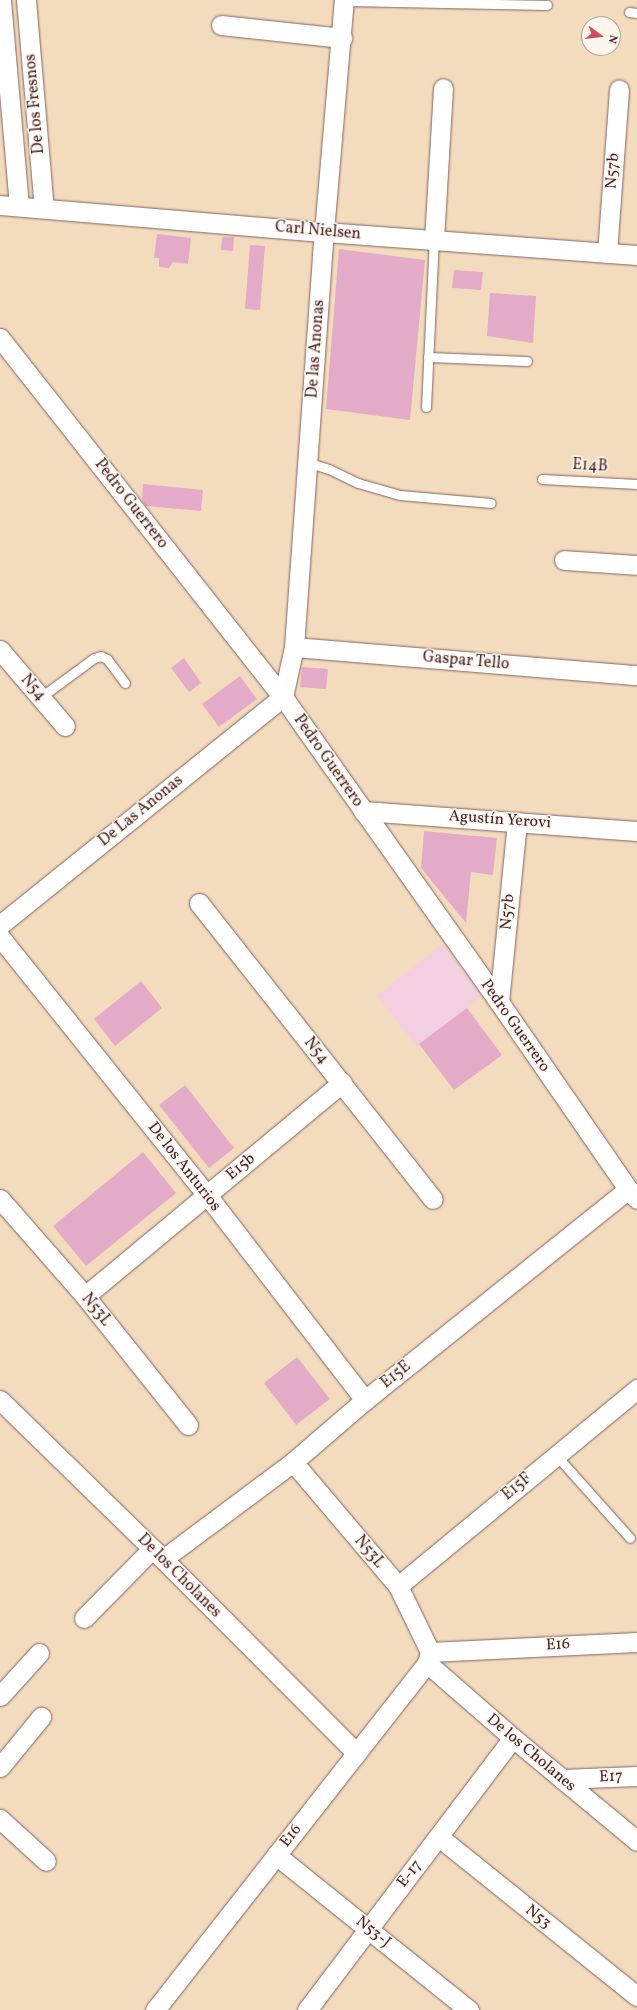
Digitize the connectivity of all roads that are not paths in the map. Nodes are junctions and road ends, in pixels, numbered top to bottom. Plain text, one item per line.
1 (1, 0) edge
2 (26, 0) edge
3 (344, 0) edge
4 (547, 5) dead end
5 (221, 25) dead end
6 (342, 38) junction
7 (4, 76) edge
8 (443, 88) dead end
9 (619, 89) dead end
10 (0, 205) edge
11 (19, 206) junction
12 (44, 208) junction
13 (324, 232) junction
14 (434, 240) junction
15 (607, 253) junction
16 (637, 255) edge
17 (0, 338) edge
18 (428, 356) junction
19 (527, 361) dead end
20 (426, 407) dead end
21 (308, 462) junction
22 (542, 479) dead end
23 (637, 484) edge
24 (491, 503) dead end
25 (564, 560) dead end
26 (637, 565) edge
27 (294, 647) junction
28 (0, 650) edge
29 (637, 675) edge
30 (125, 683) dead end
31 (41, 697) junction
32 (283, 697) junction
33 (65, 726) dead end
34 (363, 811) junction
35 (517, 822) junction
36 (637, 831) edge
37 (199, 903) dead end
38 (0, 925) edge
39 (0, 937) edge
40 (499, 1002) junction
41 (342, 1083) junction
42 (632, 1194) edge
43 (207, 1195) junction
44 (0, 1199) edge
45 (433, 1199) dead end
46 (85, 1296) junction
47 (637, 1388) edge
48 (365, 1400) junction
49 (2, 1406) edge
50 (188, 1425) dead end
51 (556, 1455) junction
52 (293, 1462) junction
53 (630, 1538) dead end
54 (158, 1554) junction
55 (398, 1586) junction
56 (84, 1618) dead end
57 (637, 1642) edge
58 (39, 1653) dead end
59 (429, 1658) junction
60 (0, 1696) edge
61 (41, 1717) dead end
62 (512, 1738) junction
63 (356, 1753) junction
64 (0, 1767) edge
65 (637, 1776) edge
66 (562, 1780) junction
67 (0, 1819) edge
68 (439, 1837) junction
69 (637, 1841) edge
70 (276, 1855) junction
71 (46, 1861) dead end
72 (368, 1928) junction
73 (637, 1996) edge
74 (155, 2010) edge
75 (307, 2010) edge
76 (470, 2010) edge

1 - 7 street, De los Fresnos
2 - 12 street, De los Fresnos
3 - 4 lane
3 - 6 street, De las Anonas
5 - 6 street
6 - 13 street, De las Anonas
7 - 11 street, De los Fresnos
8 - 14 street
9 - 15 street, N57b
10 - 11 street, Carl Nielsen
11 - 12 street, Carl Nielsen
12 - 13 street, Carl Nielsen
13 - 14 street, Carl Nielsen
13 - 21 street, De las Anonas
14 - 15 street, Carl Nielsen
14 - 18 lane
15 - 16 street, Carl Nielsen
17 - 32 street, Pedro Guerrero
18 - 19 lane
18 - 20 lane
21 - 24 lane
21 - 27 street, De las Anonas
22 - 23 lane, E14B
25 - 26 street
27 - 29 street, Gaspar Tello
27 - 32 street, De las Anonas
28 - 31 street, N54
30 - 31 lane
31 - 33 street, N54
32 - 34 street, Pedro Guerrero
32 - 38 street, De Las Anonas
34 - 35 street, Agustín Yerovi
34 - 40 street, Pedro Guerrero
35 - 36 street, Agustín Yerovi
35 - 40 street, N57b
37 - 41 street, N54
39 - 43 street, De los Anturios
40 - 42 street, Pedro Guerrero
41 - 43 street, E15b
41 - 45 street, N54
42 - 48 street, E15E
43 - 46 street, E15b
43 - 48 street, De los Anturios
44 - 46 street, N53L
46 - 50 street, N53L
47 - 51 street, E15F
48 - 52 street, E15E
49 - 54 street, De los Cholanes
51 - 53 lane
51 - 55 street, E15F
52 - 54 street, E15E
52 - 55 street, N53L
54 - 56 street, E15E
54 - 63 street, De los Cholanes
55 - 59 street, N53L
57 - 59 street, E16
58 - 60 street
59 - 62 street, De los Cholanes
59 - 63 street, E16
61 - 64 street
62 - 66 street, De los Cholanes
62 - 68 street, E-17
63 - 70 street, E16
65 - 66 street, E17
66 - 69 street, De los Cholanes
67 - 71 street
68 - 72 street, E-17
68 - 73 street, N53
70 - 72 street, N53-J
70 - 74 street, E16
72 - 75 street, E-17
72 - 76 street, N53-J

